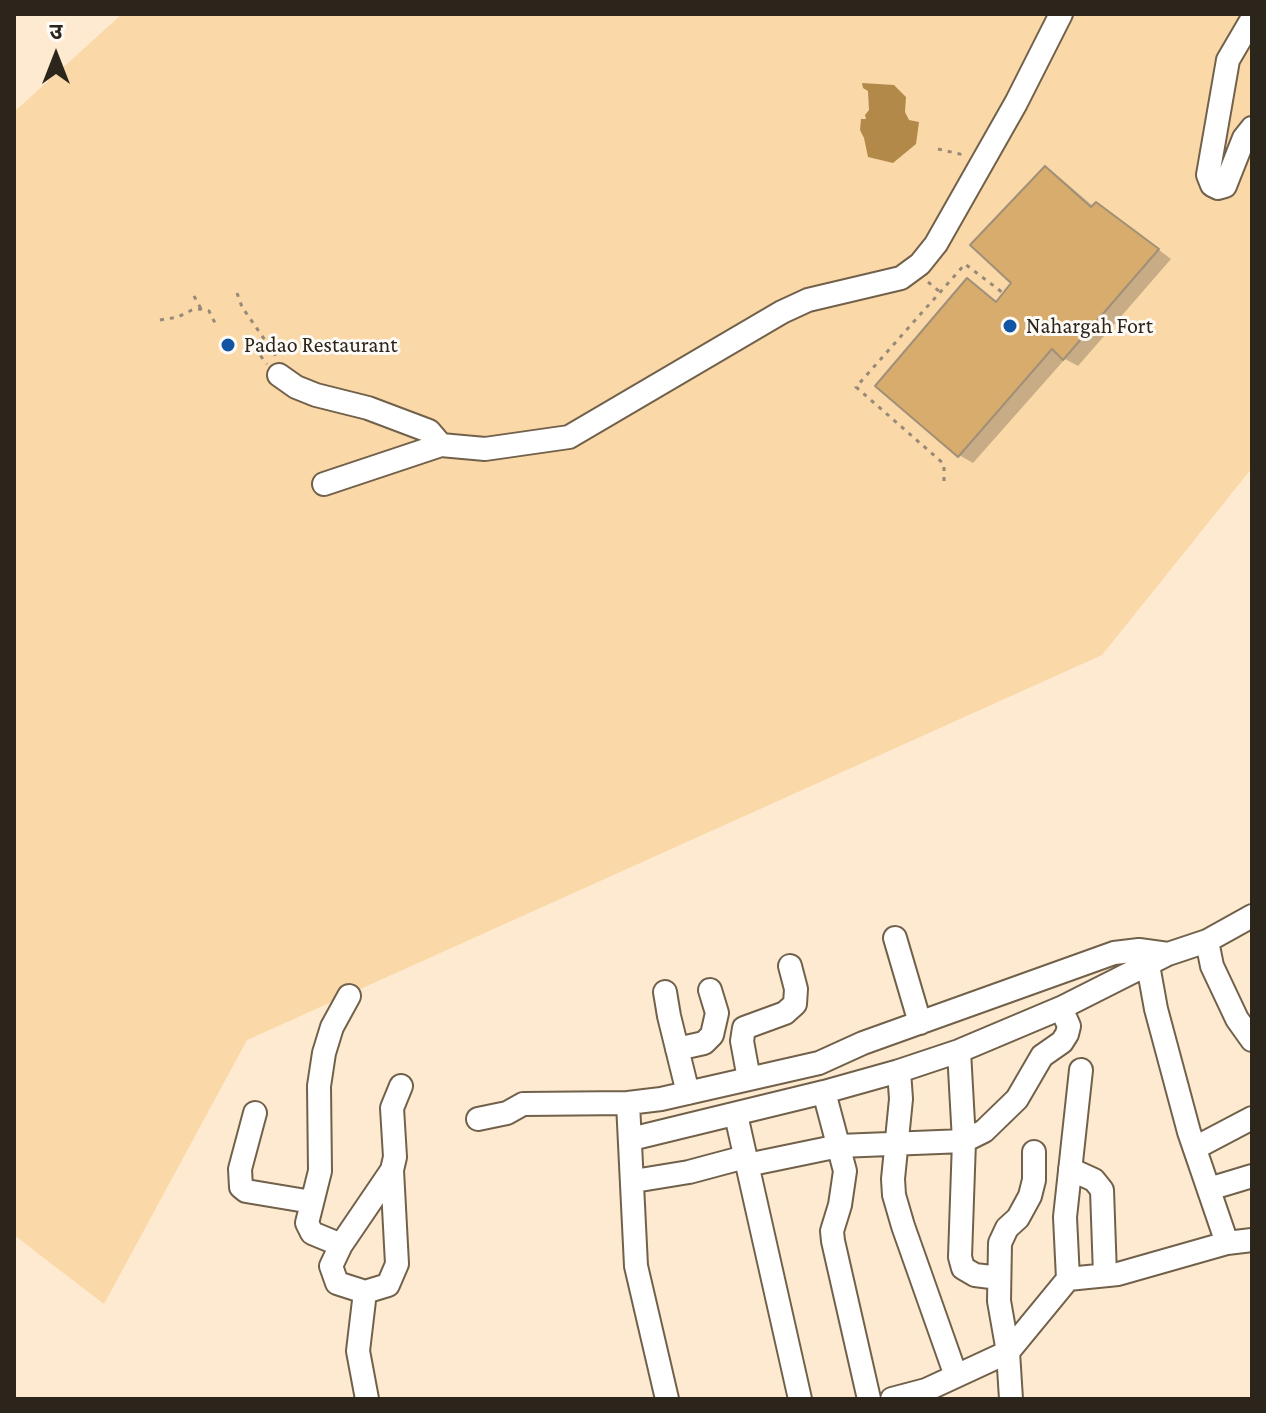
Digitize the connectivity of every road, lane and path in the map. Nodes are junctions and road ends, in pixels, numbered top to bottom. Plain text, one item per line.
1 (1061, 14) edge
2 (1252, 19) edge
3 (1252, 128) edge
4 (938, 149) dead end
5 (984, 160) junction
6 (237, 293) dead end
7 (1003, 293) dead end
8 (194, 296) dead end
9 (201, 309) junction
10 (160, 320) dead end
11 (217, 327) dead end
12 (248, 340) dead end
13 (279, 375) junction
14 (441, 445) junction
15 (944, 481) dead end
16 (324, 484) dead end
17 (1252, 916) edge
18 (895, 938) dead end
19 (1207, 941) junction
20 (1168, 954) junction
21 (1148, 965) junction
22 (790, 966) dead end
23 (710, 990) dead end
24 (665, 992) dead end
25 (349, 996) dead end
26 (1061, 1008) junction
27 (920, 1023) junction
28 (1252, 1040) edge
29 (677, 1049) junction
30 (959, 1051) junction
31 (1081, 1070) dead end
32 (899, 1071) junction
33 (749, 1079) junction
34 (401, 1086) dead end
35 (824, 1092) junction
36 (688, 1093) junction
37 (628, 1103) junction
38 (255, 1113) dead end
39 (736, 1115) junction
40 (1252, 1118) edge
41 (478, 1119) dead end
42 (631, 1139) junction
43 (964, 1141) junction
44 (896, 1142) junction
45 (839, 1146) junction
46 (1195, 1148) junction
47 (1034, 1152) dead end
48 (746, 1161) junction
49 (1070, 1169) junction
50 (392, 1170) junction
51 (1252, 1176) edge
52 (634, 1181) junction
53 (1209, 1189) junction
54 (312, 1202) junction
55 (1252, 1240) edge
56 (1227, 1243) junction
57 (341, 1245) junction
58 (1105, 1275) junction
59 (999, 1278) junction
60 (1068, 1279) junction
61 (365, 1292) junction
62 (1008, 1352) junction
63 (956, 1376) junction
64 (367, 1399) edge
65 (667, 1399) edge
66 (800, 1399) edge
67 (869, 1399) edge
68 (892, 1399) edge
69 (1011, 1399) edge

1 - 5 street
2 - 3 street
4 - 5 path
5 - 14 street
6 - 13 path
7 - 15 path
8 - 9 path
9 - 10 path
9 - 11 path
12 - 13 path
13 - 14 street
14 - 16 street
17 - 19 street
18 - 27 street
19 - 20 street
19 - 28 street
20 - 21 street
20 - 27 street
21 - 26 street
21 - 46 street
22 - 33 street
23 - 29 street
24 - 29 street
25 - 54 street
26 - 30 street
26 - 43 street
27 - 33 street
29 - 36 street
30 - 32 street
30 - 43 street
31 - 49 street
32 - 35 street
32 - 44 street
33 - 36 street
34 - 50 street
35 - 39 street
35 - 45 street
36 - 37 street
37 - 41 street
37 - 42 street
38 - 54 street
39 - 42 street
39 - 48 street
40 - 46 street
42 - 52 street
43 - 44 street
43 - 59 street
44 - 45 street
44 - 63 street
45 - 48 street
45 - 67 street
46 - 53 street
47 - 59 street
48 - 52 street
48 - 66 street
49 - 58 street
49 - 60 street
50 - 57 street
50 - 61 street
51 - 53 street
52 - 65 street
53 - 56 street
54 - 57 street
55 - 56 street
56 - 58 street
57 - 61 street
58 - 60 street
59 - 62 street
60 - 62 street
61 - 64 street
62 - 63 street
62 - 69 street
63 - 68 street

